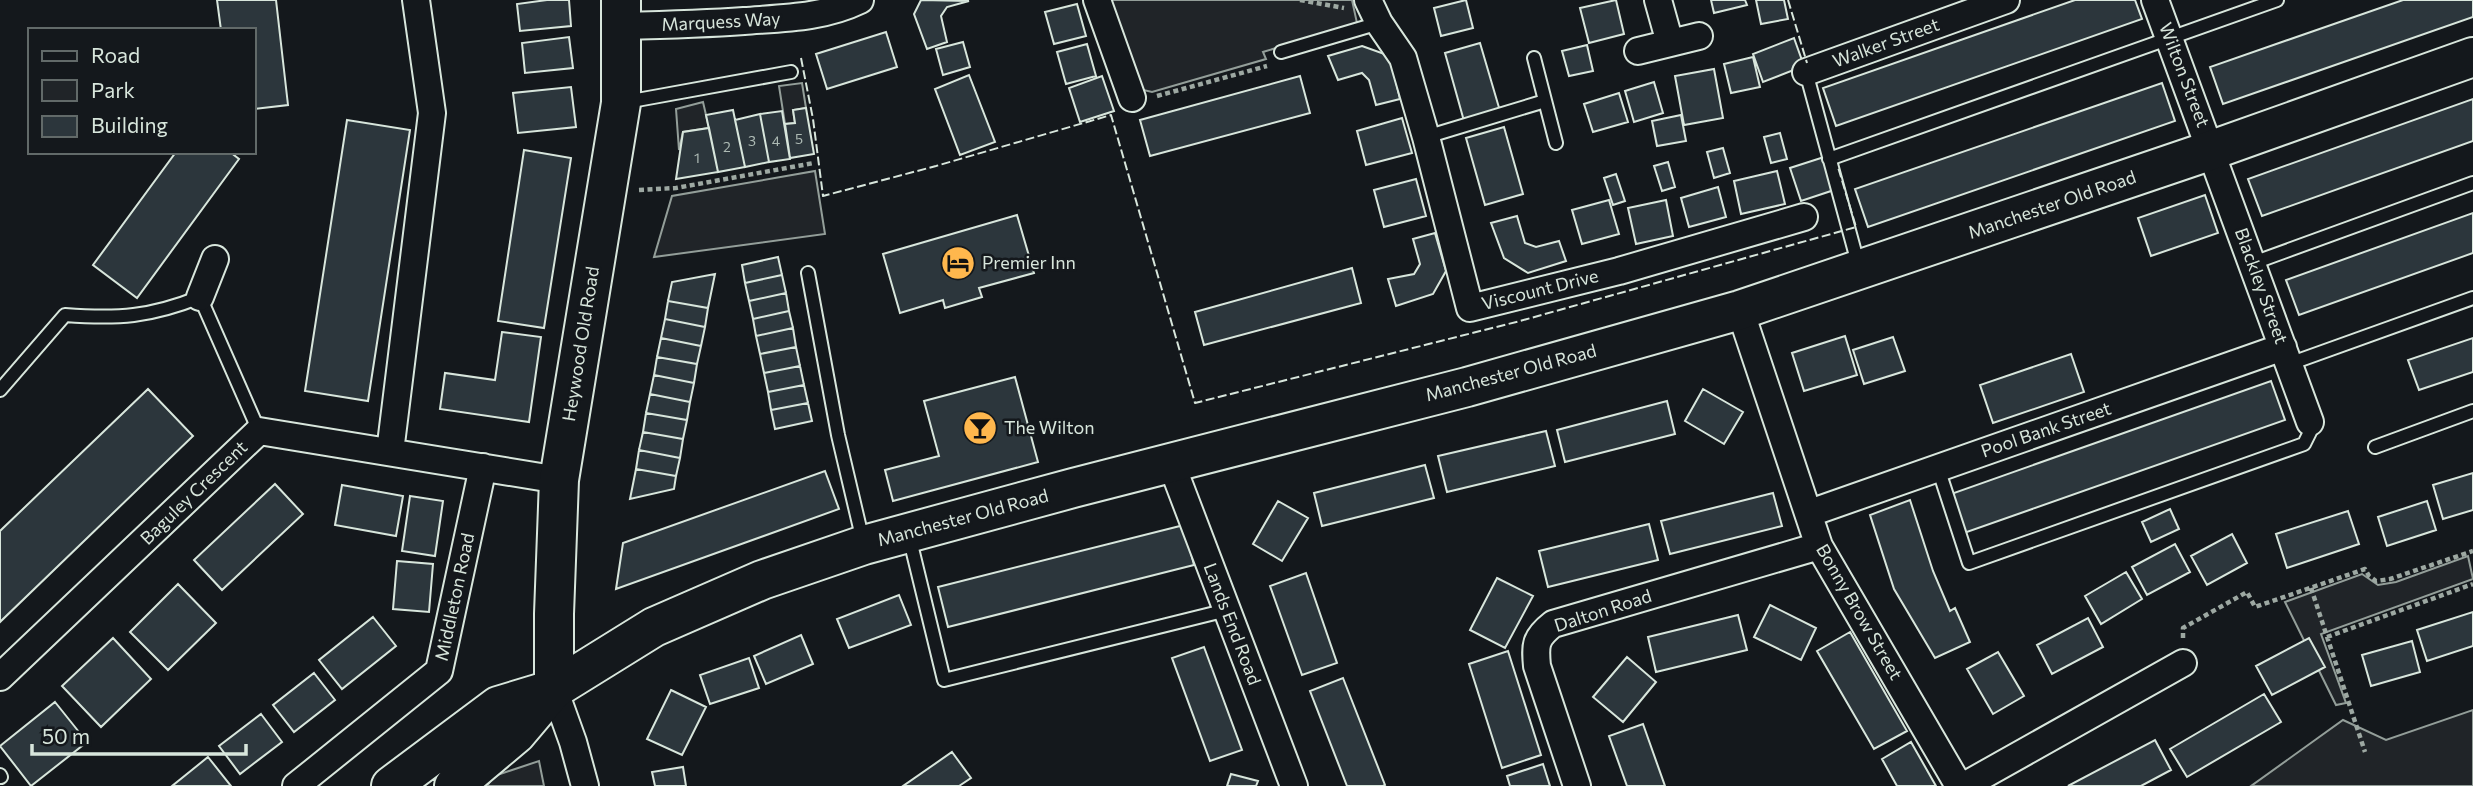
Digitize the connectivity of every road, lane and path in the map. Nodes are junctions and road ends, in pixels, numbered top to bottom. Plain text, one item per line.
1 (416, 0) edge
2 (860, 0) edge
3 (1097, 0) edge
4 (1300, 0) edge
5 (1658, 0) edge
6 (2006, 0) edge
7 (2155, 0) edge
8 (2277, 0) edge
9 (1367, 9) edge
10 (621, 13) edge
11 (1699, 36) dead end
12 (2170, 38) junction
13 (1670, 43) junction
14 (1638, 51) dead end
15 (1282, 52) joint
16 (2473, 57) edge
17 (1534, 58) dead end
18 (791, 72) dead end
19 (1806, 72) joint
20 (1132, 98) joint
21 (1545, 101) junction
22 (621, 103) junction
23 (1426, 137) junction
24 (1556, 143) dead end
25 (2212, 150) junction
26 (1829, 159) junction
27 (814, 163) dead end
28 (2473, 183) edge
29 (607, 192) junction
30 (1804, 217) dead end
31 (215, 259) dead end
32 (2253, 263) junction
33 (1860, 271) junction
34 (808, 273) dead end
35 (200, 297) junction
36 (2473, 298) edge
37 (1740, 310) junction
38 (2286, 356) junction
39 (0, 390) edge
40 (2473, 411) edge
41 (2310, 422) joint
42 (259, 431) junction
43 (2375, 447) dead end
44 (390, 452) junction
45 (1171, 463) junction
46 (483, 467) junction
47 (1938, 468) junction
48 (559, 480) junction
49 (1810, 513) junction
50 (908, 533) junction
51 (864, 545) junction
52 (1819, 546) junction
53 (2473, 551) edge
54 (2473, 584) edge
55 (2311, 588) junction
56 (1227, 610) junction
57 (2327, 636) junction
58 (2183, 663) joint
59 (0, 677) edge
60 (554, 689) junction
61 (2365, 752) dead end
62 (296, 786) edge
63 (391, 786) edge
64 (454, 786) edge
65 (584, 786) edge
66 (1294, 786) edge
67 (1577, 786) edge
68 (1962, 786) edge

1 - 44 street
2 - 10 street, Marquess Way
3 - 20 street
4 - 9 path
5 - 13 street
6 - 19 street, Walker Street
7 - 12 street, Wilton Street
8 - 12 lane
9 - 15 lane
9 - 23 street, Viscount Drive
10 - 22 main road, Heywood Old Road
11 - 13 street
12 - 25 street, Wilton Street
12 - 26 lane
13 - 14 street
15 - 20 path
16 - 25 main road, Manchester Old Road
17 - 21 lane
18 - 22 lane
19 - 26 lane
21 - 23 lane
21 - 24 lane
22 - 29 main road, Heywood Old Road
23 - 30 street, Viscount Drive
25 - 32 street, Blackley Street
25 - 33 main road, Manchester Old Road
26 - 33 lane
27 - 29 path
28 - 32 lane
29 - 48 main road, Heywood Old Road
31 - 35 street
32 - 38 street, Blackley Street
33 - 37 main road, Manchester Old Road
34 - 51 lane
35 - 39 lane
35 - 42 lane
36 - 38 lane
37 - 45 main road, Manchester Old Road
37 - 49 street, Bonny Brow Street
38 - 41 street, Blackley Street
38 - 47 street, Pool Bank Street
40 - 43 lane
41 - 47 lane
42 - 44 street, Baguley Crescent
42 - 59 street, Baguley Crescent
44 - 46 street, Baguley Crescent
45 - 50 main road, Manchester Old Road
45 - 56 street, Lands End Road
46 - 48 street, Baguley Crescent
46 - 62 street, Middleton Road
47 - 49 street, Pool Bank Street
48 - 60 main road, Heywood Old Road
49 - 52 street, Bonny Brow Street
50 - 51 main road, Manchester Old Road
50 - 56 lane
51 - 60 main road, Manchester Old Road
52 - 67 street, Dalton Road
52 - 68 street, Bonny Brow Street
53 - 55 path
54 - 57 path
55 - 57 path
55 - 58 path
56 - 66 street, Lands End Road
57 - 61 path
58 - 68 street, Bonny Brow Street
60 - 63 main road, Manchester Old Road
60 - 64 main road, Manchester Old Road
60 - 65 street

